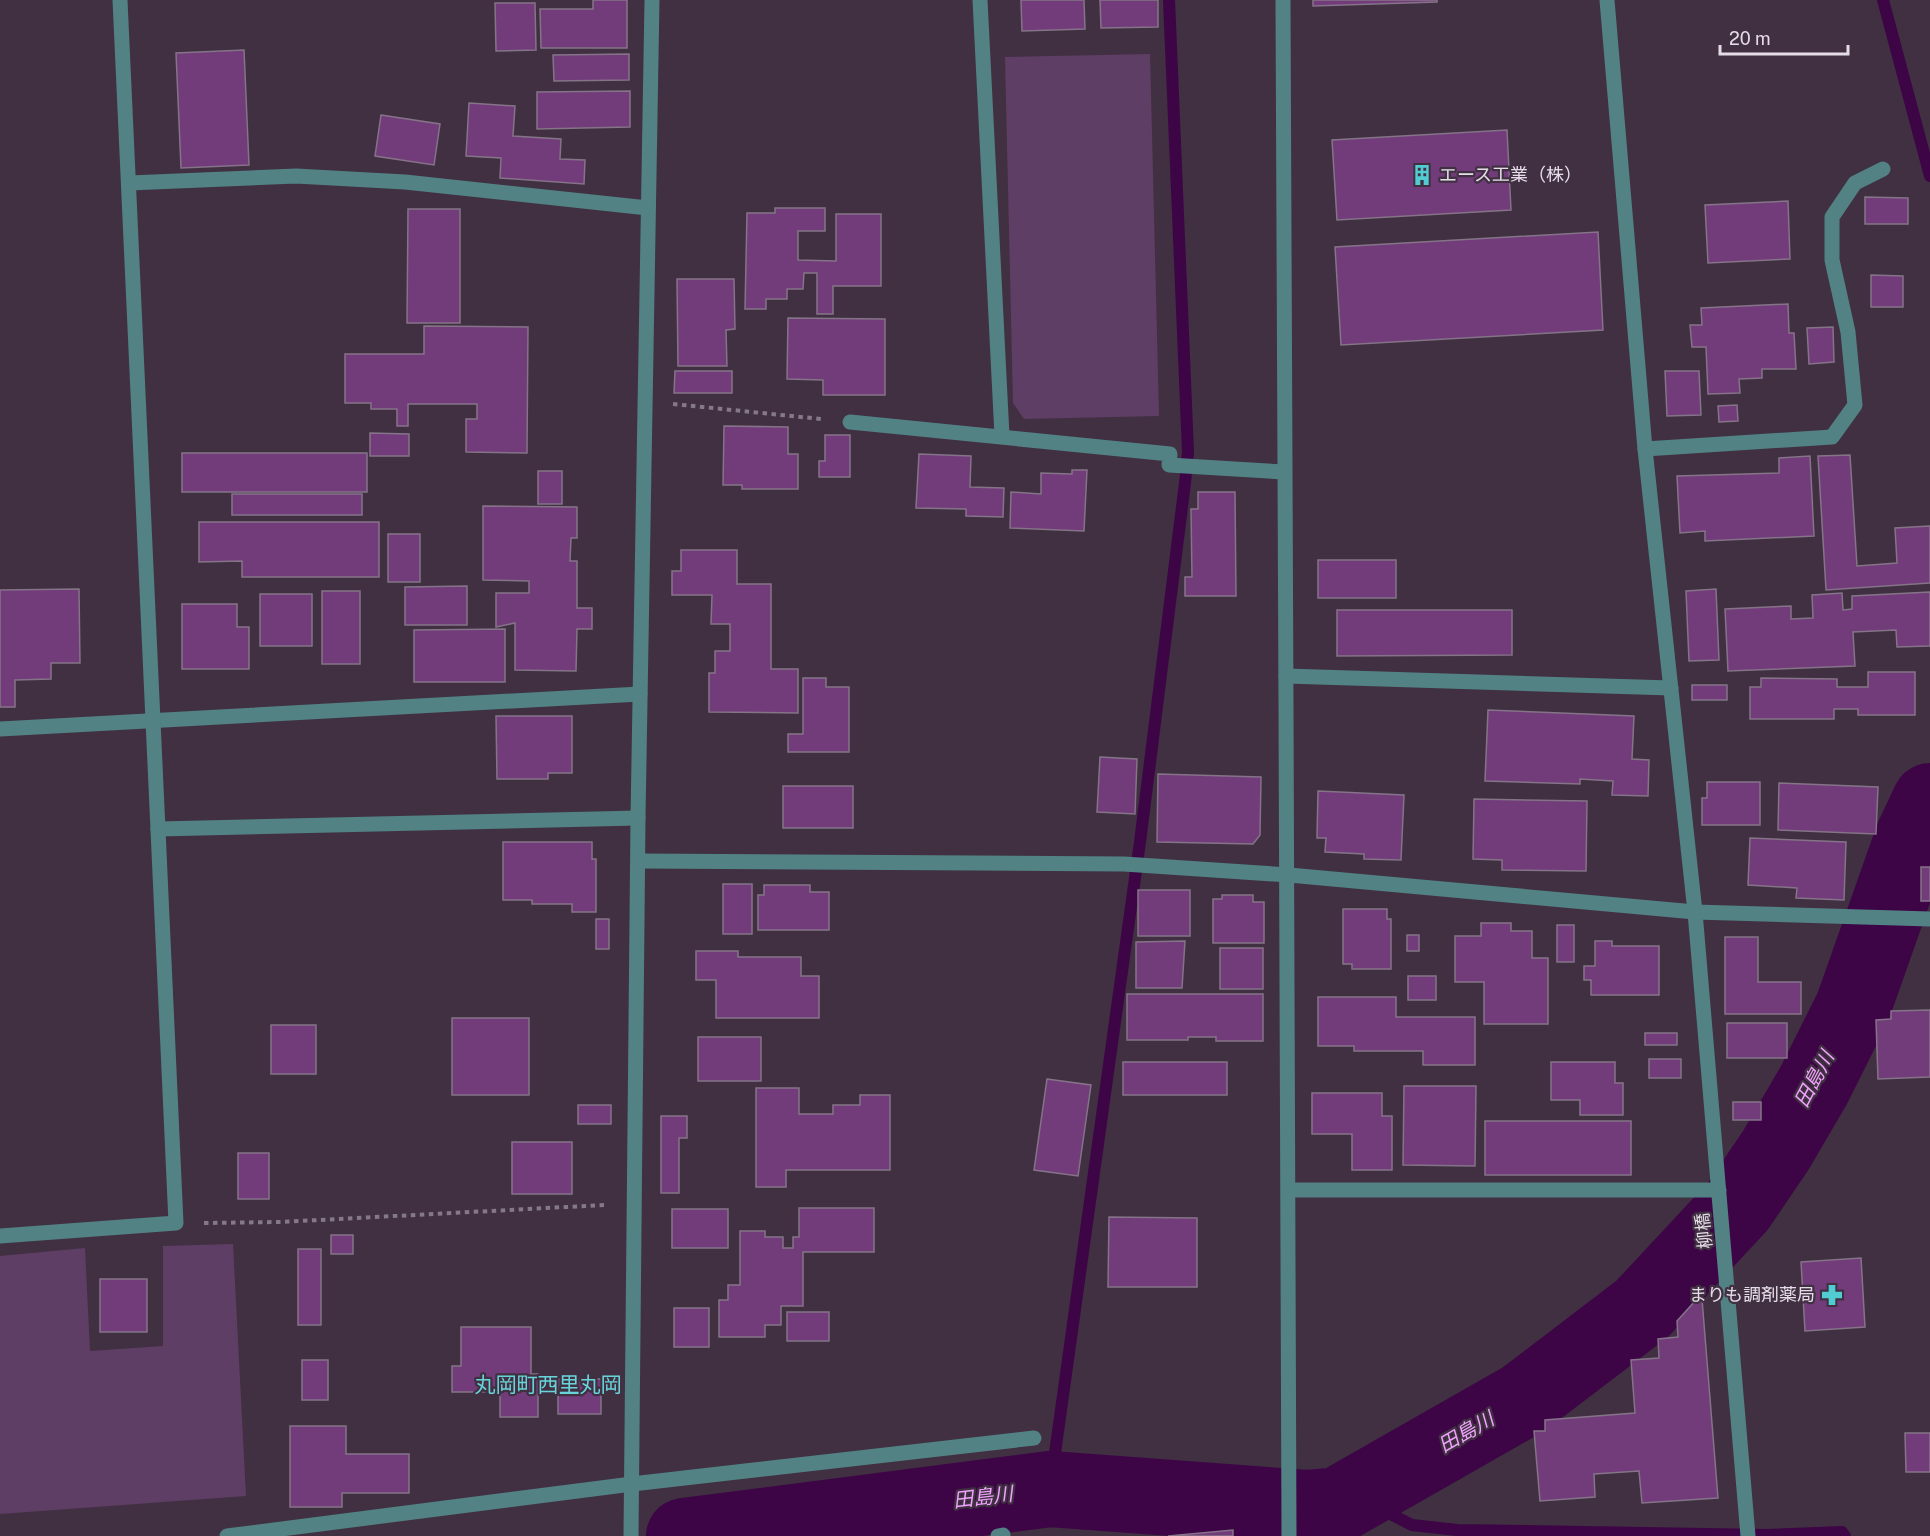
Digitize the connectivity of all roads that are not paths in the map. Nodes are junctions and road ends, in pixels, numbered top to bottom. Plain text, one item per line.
1 (120, 0) edge
2 (652, 0) edge
3 (980, 0) edge
4 (1283, 0) edge
5 (1607, 0) edge
6 (1883, 169) dead end
7 (129, 183) junction
8 (648, 208) junction
9 (850, 422) road end
10 (1002, 436) junction
11 (1645, 449) junction
12 (1284, 472) junction
13 (1286, 676) junction
14 (1671, 688) junction
15 (640, 694) junction
16 (153, 720) junction
17 (0, 729) edge
18 (638, 818) junction
19 (158, 829) junction
20 (638, 861) junction
21 (1289, 875) junction
22 (1695, 912) junction
23 (1930, 919) edge
24 (1289, 1190) junction
25 (1719, 1192) junction
26 (0, 1236) edge
27 (1034, 1438) dead end
28 (632, 1484) junction
29 (1004, 1535) edge
30 (227, 1536) edge
31 (631, 1536) edge
32 (998, 1536) edge
33 (1289, 1536) edge
34 (1748, 1536) edge

1 - 7 street
2 - 8 street
3 - 10 street
4 - 12 street
5 - 11 street, 柳橋
6 - 11 street
7 - 8 street
7 - 16 street
8 - 15 street
9 - 10 street
10 - 12 street
11 - 14 street, 柳橋
12 - 13 street
13 - 14 street
13 - 21 street
14 - 22 street, 柳橋
15 - 16 street
15 - 18 street
16 - 17 street
16 - 19 street
18 - 19 street
18 - 20 street
19 - 26 street
20 - 21 street
20 - 28 street
21 - 22 street
21 - 24 street
22 - 23 street
22 - 25 street, 柳橋
24 - 25 street
24 - 33 street
25 - 34 street, 柳橋
27 - 28 street
28 - 30 street
28 - 31 street
29 - 32 street

